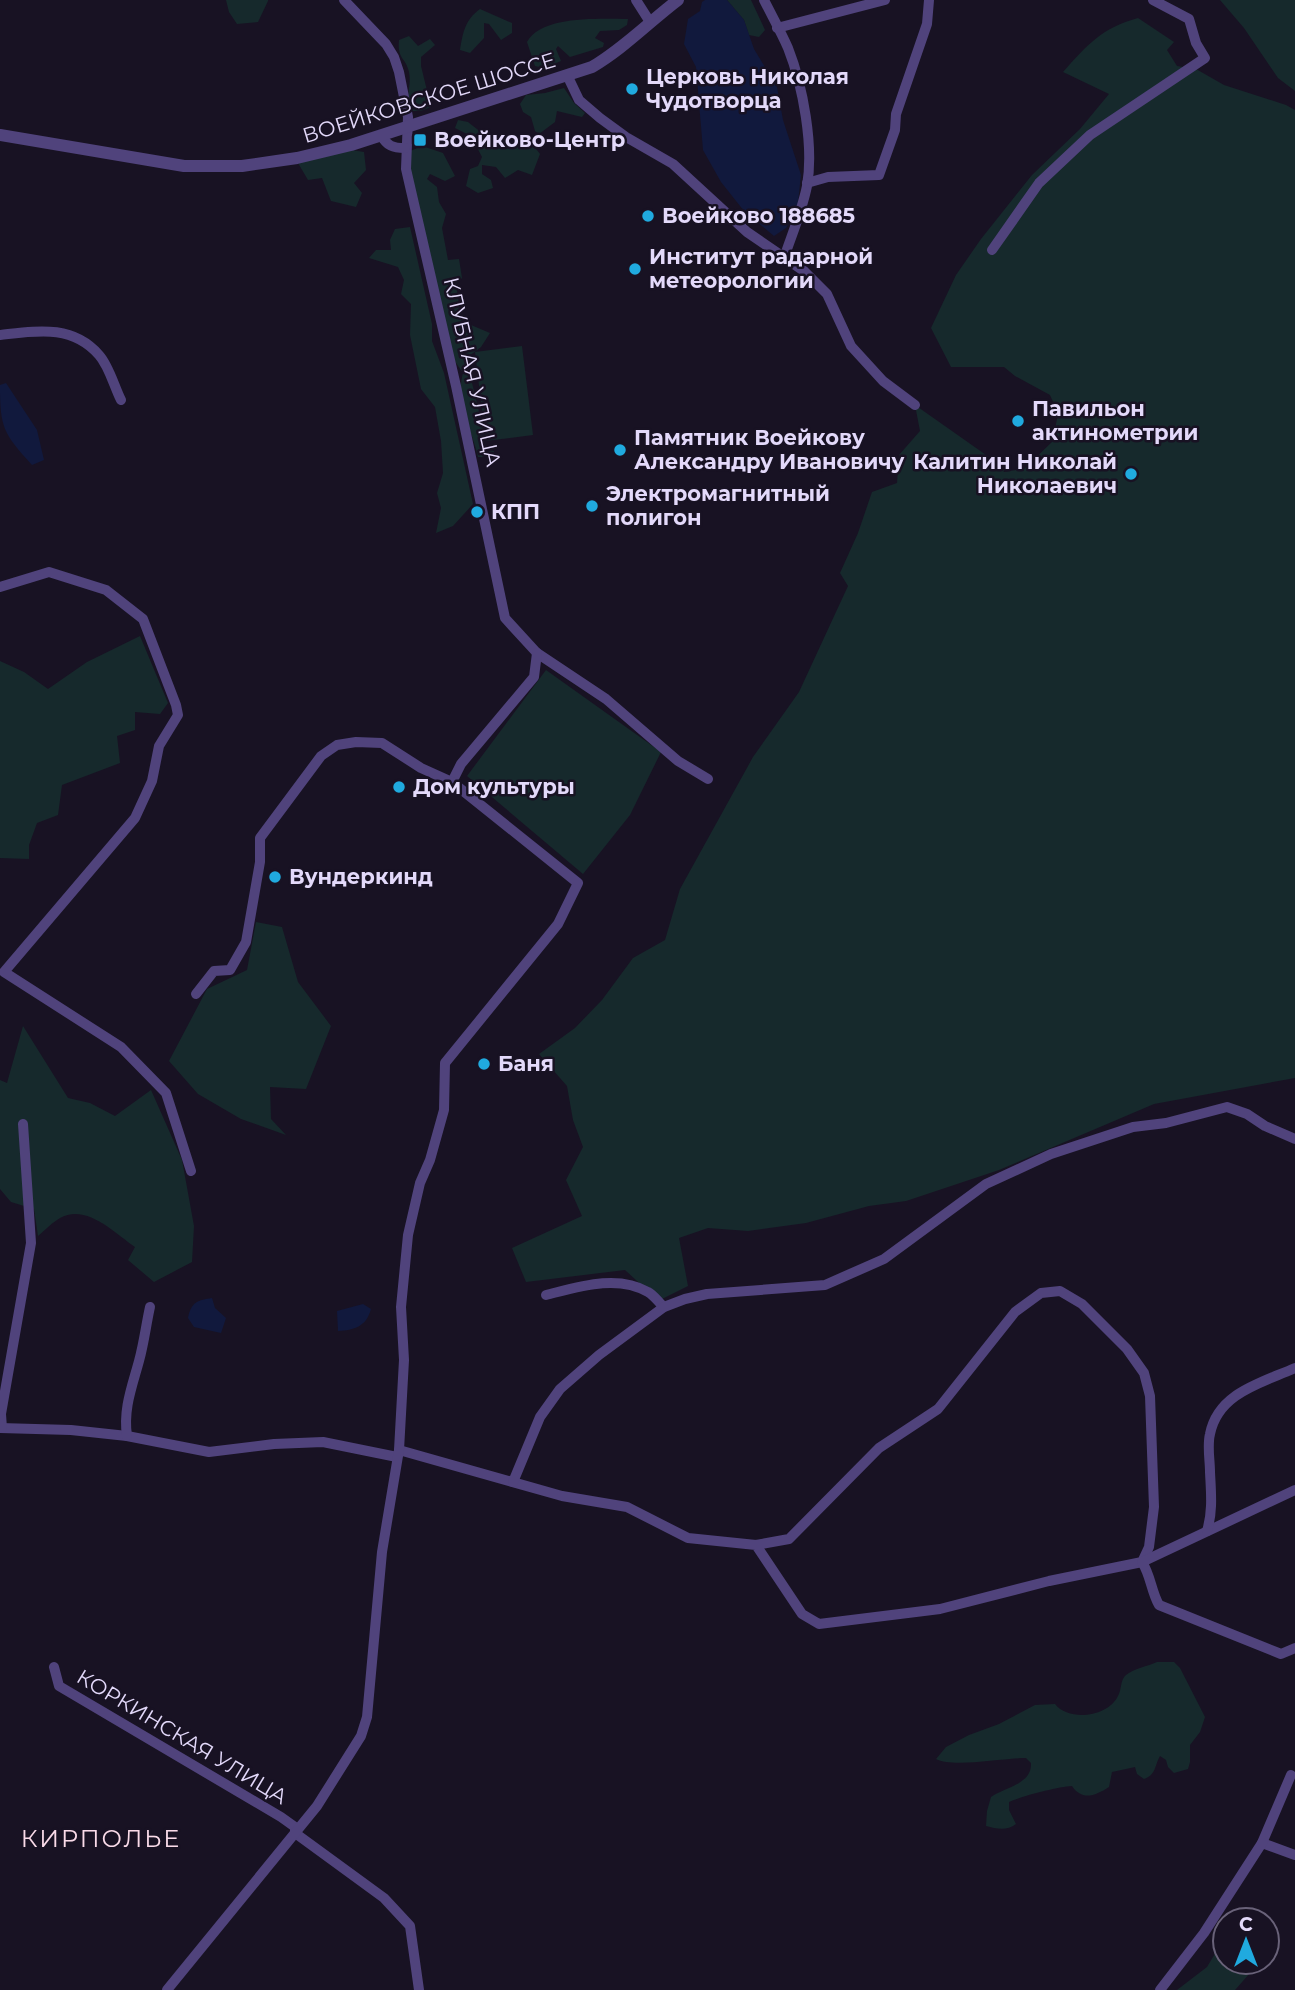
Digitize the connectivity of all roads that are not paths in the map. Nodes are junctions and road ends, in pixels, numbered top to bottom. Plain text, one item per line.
1 (344, 0) edge
2 (636, 0) edge
3 (678, 0) edge
4 (764, 0) edge
5 (885, 0) edge
6 (929, 0) edge
7 (1153, 0) edge
8 (650, 23) junction
9 (777, 28) junction
10 (568, 77) junction
11 (408, 125) junction
12 (0, 135) edge
13 (382, 135) junction
14 (405, 148) junction
15 (807, 183) junction
16 (992, 250) dead end
17 (784, 258) junction
18 (0, 335) edge
19 (121, 400) dead end
20 (915, 405) dead end
21 (0, 587) edge
22 (537, 653) junction
23 (708, 779) dead end
24 (452, 782) junction
25 (2, 971) edge
26 (196, 994) dead end
27 (23, 1124) dead end
28 (1295, 1139) edge
29 (191, 1171) dead end
30 (546, 1295) dead end
31 (150, 1307) dead end
32 (664, 1307) junction
33 (1295, 1367) edge
34 (1, 1428) edge
35 (127, 1436) junction
36 (398, 1454) junction
37 (513, 1482) junction
38 (1295, 1490) edge
39 (1208, 1531) junction
40 (757, 1545) junction
41 (1142, 1562) junction
42 (1295, 1648) edge
43 (54, 1667) dead end
44 (1291, 1775) dead end
45 (295, 1833) junction
46 (1262, 1843) junction
47 (1295, 1855) edge
48 (167, 1990) edge
49 (419, 1990) edge
50 (1160, 1990) edge

1 - 11 street, КЛУБНАЯ УЛИЦА
2 - 8 street
3 - 8 street, ВОЕЙКОВСКОЕ ШОССЕ
4 - 9 street
5 - 9 street
6 - 15 street
7 - 16 street
8 - 10 street, ВОЕЙКОВСКОЕ ШОССЕ
9 - 15 street
10 - 11 street, ВОЕЙКОВСКОЕ ШОССЕ
10 - 17 street
11 - 13 street, ВОЕЙКОВСКОЕ ШОССЕ
11 - 14 street, КЛУБНАЯ УЛИЦА
12 - 13 street, ВОЕЙКОВСКОЕ ШОССЕ
13 - 14 street
14 - 22 street, КЛУБНАЯ УЛИЦА
15 - 17 street
17 - 20 street
18 - 19 street
21 - 25 street
22 - 23 street, КЛУБНАЯ УЛИЦА
22 - 24 street
24 - 26 street
24 - 36 street
25 - 29 street
27 - 34 street
28 - 32 street
30 - 32 street
31 - 35 street
32 - 37 street
33 - 39 street
34 - 35 street
35 - 36 street
36 - 37 street
36 - 45 street
37 - 40 street
38 - 39 street
39 - 41 street
40 - 41 street
40 - 41 street
41 - 42 street
43 - 45 street, КОРКИНСКАЯ УЛИЦА
44 - 46 street
45 - 48 street
45 - 49 street, КОРКИНСКАЯ УЛИЦА
46 - 47 street
46 - 50 street

